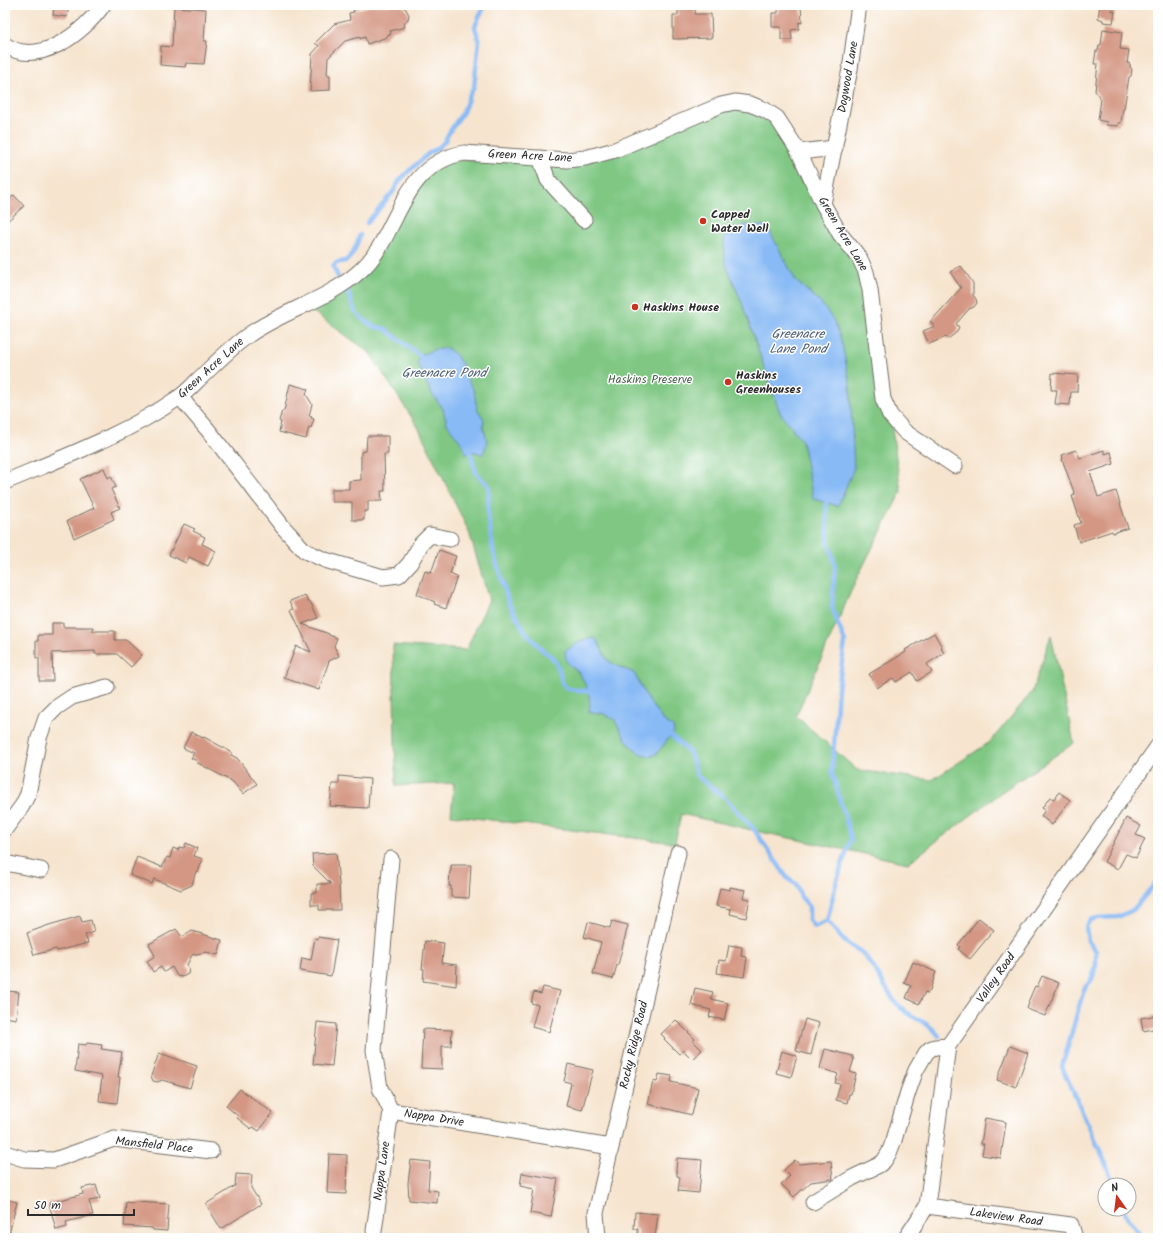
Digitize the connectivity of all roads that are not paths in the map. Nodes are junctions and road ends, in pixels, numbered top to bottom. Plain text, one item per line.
1 (103, 5) edge
2 (859, 5) edge
3 (5, 45) edge
4 (835, 148) junction
5 (799, 152) junction
6 (540, 158) junction
7 (823, 204) junction
8 (584, 220) dead end
9 (180, 397) junction
10 (955, 466) dead end
11 (5, 482) edge
12 (450, 539) dead end
13 (107, 687) dead end
14 (1158, 746) edge
15 (5, 829) edge
16 (678, 853) dead end
17 (391, 860) dead end
18 (5, 863) edge
19 (41, 870) dead end
20 (948, 1046) junction
21 (390, 1111) junction
22 (610, 1147) junction
23 (211, 1151) dead end
24 (5, 1153) edge
25 (813, 1202) dead end
26 (927, 1206) junction
27 (374, 1231) dead end
28 (598, 1238) edge
29 (906, 1238) edge
30 (1075, 1238) edge

1 - 3 street
2 - 4 street, Dogwood Lane
4 - 5 street
4 - 7 street, Dogwood Lane
5 - 6 street, Green Acre Lane
5 - 7 street, Green Acre Lane
6 - 8 street
6 - 9 street, Green Acre Lane
7 - 10 street, Green Acre Lane
9 - 11 street, Green Acre Lane
9 - 12 street
13 - 15 street
14 - 20 street, Valley Road
16 - 22 street, Rocky Ridge Road
17 - 21 street, Nappa Drive
18 - 19 street
20 - 25 street
20 - 26 street, Valley Road
21 - 22 street, Nappa Drive
21 - 27 street, Nappa Lane
22 - 28 street, Rocky Ridge Road
23 - 24 street, Mansfield Place
26 - 29 street, Valley Road
26 - 30 street, Lakeview Road

